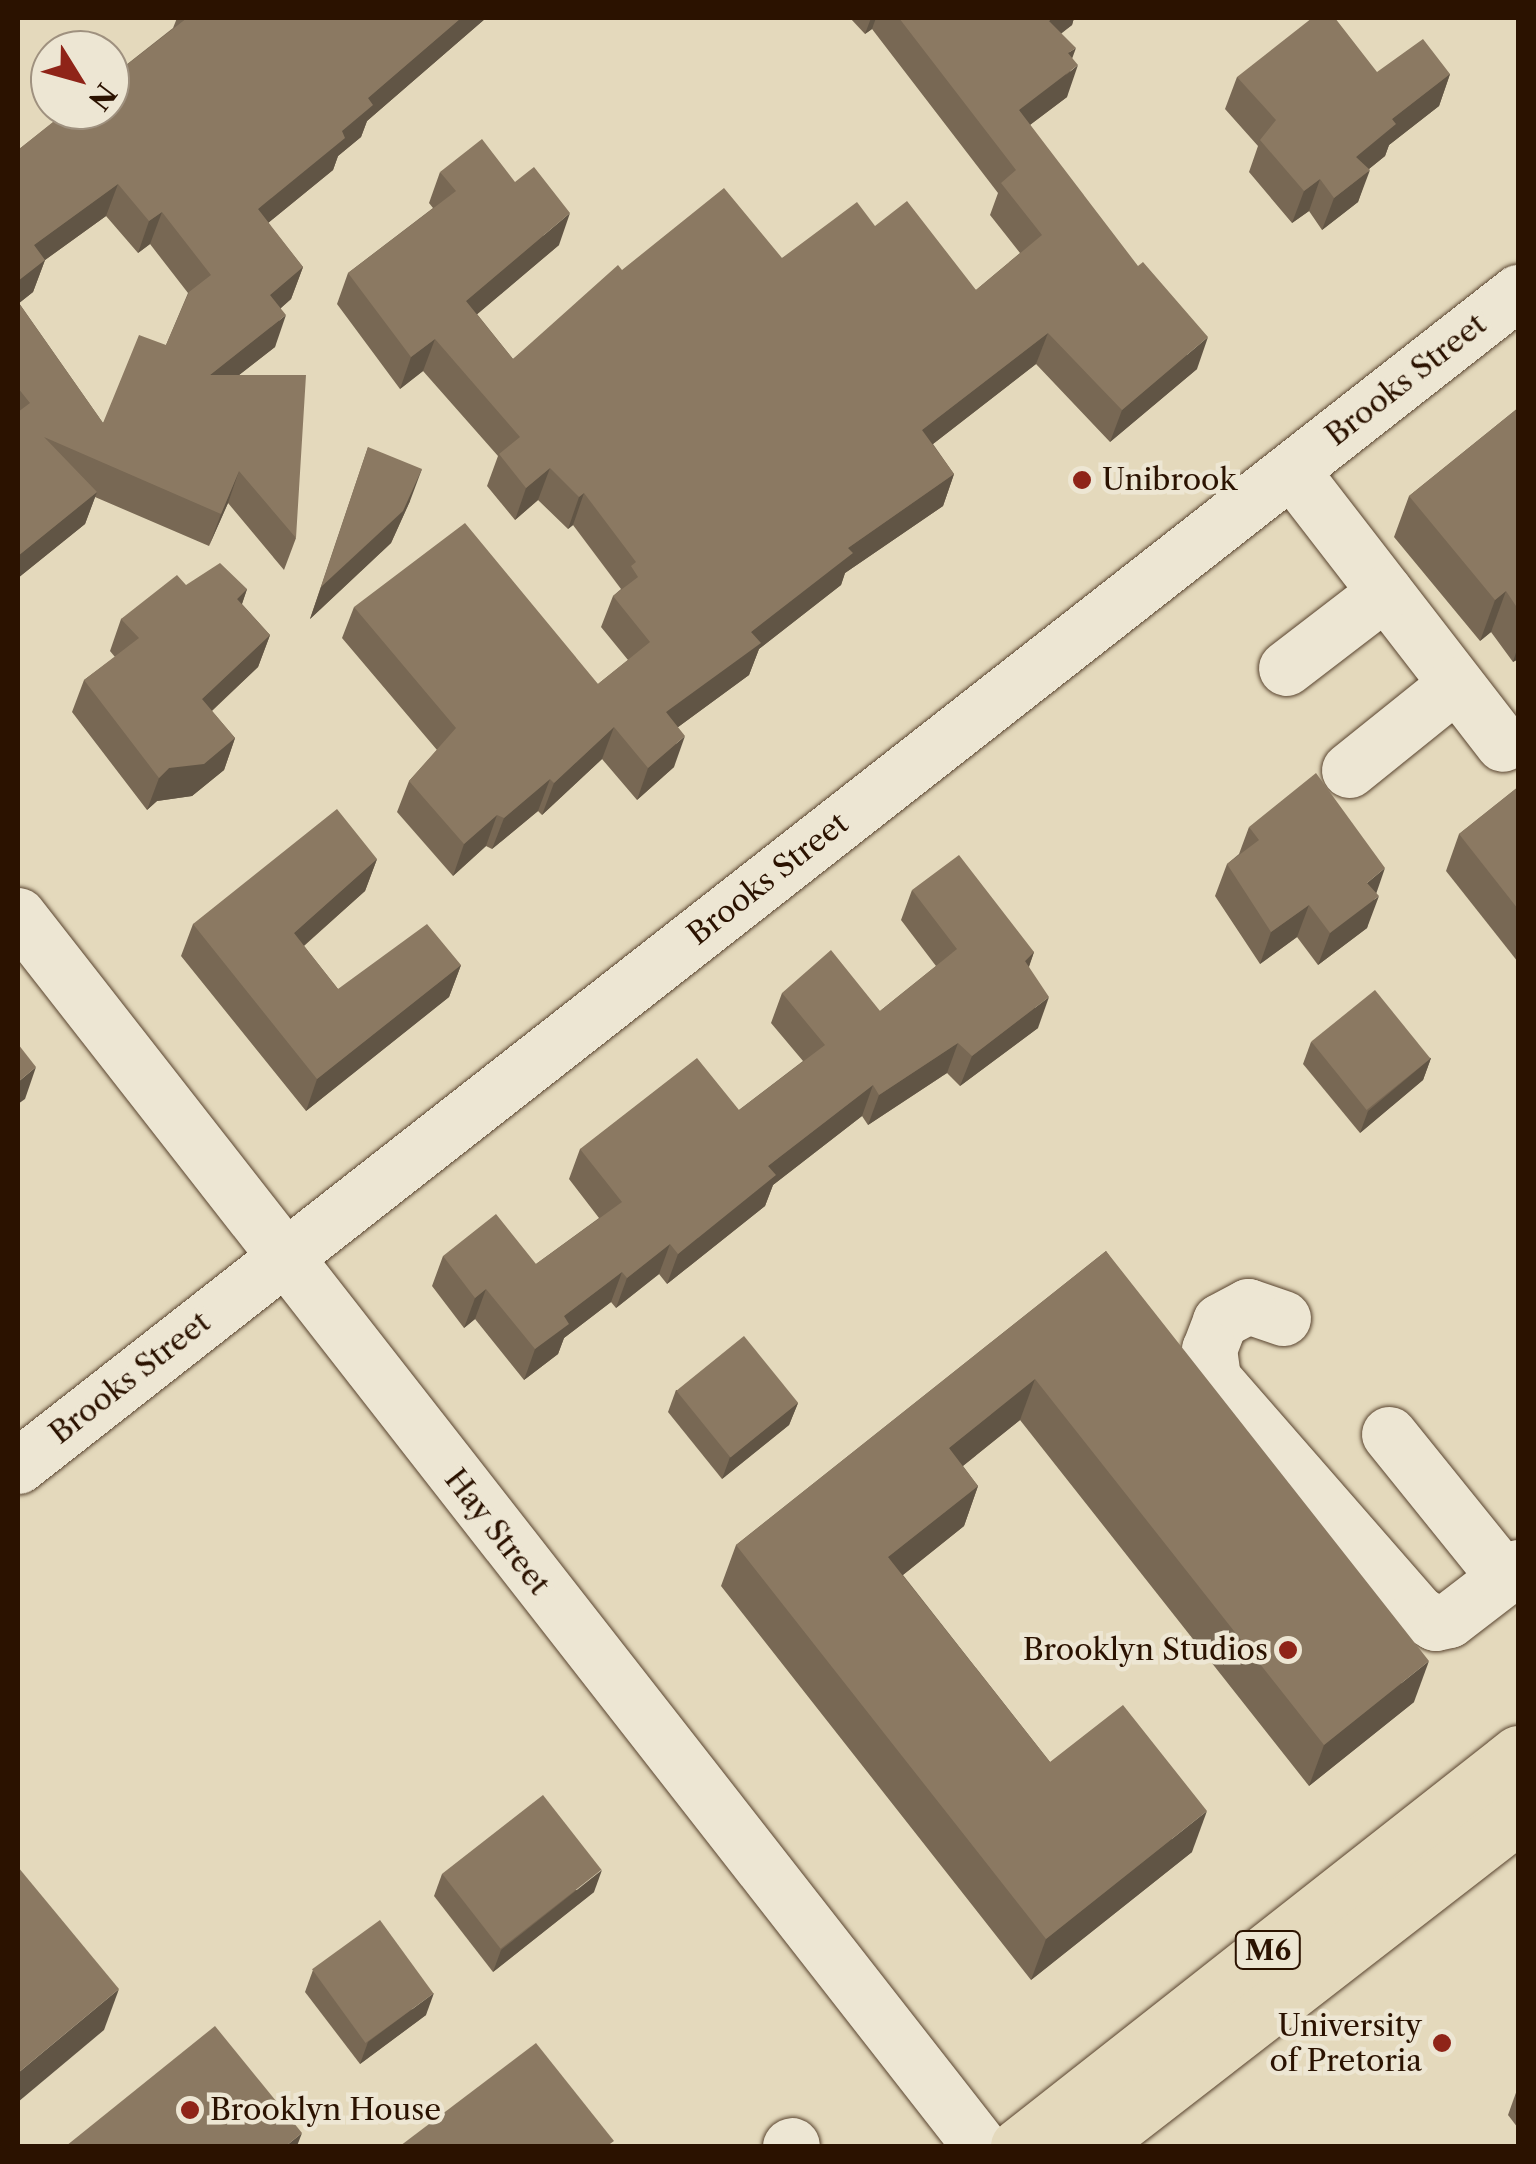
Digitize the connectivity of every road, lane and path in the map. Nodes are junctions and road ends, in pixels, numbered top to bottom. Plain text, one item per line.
1 (1518, 292) edge
2 (1291, 470) junction
3 (1385, 592) junction
4 (1286, 668) dead end
5 (1456, 684) junction
6 (1503, 744) dead end
7 (1349, 770) dead end
8 (18, 915) edge
9 (282, 1258) junction
10 (1283, 1318) dead end
11 (1389, 1434) dead end
12 (18, 1466) edge
13 (1512, 1572) edge
14 (1518, 1753) edge
15 (1518, 1816) edge
16 (980, 2146) edge
17 (1018, 2146) edge
18 (1092, 2146) edge

1 - 2 street, Brooks Street
2 - 3 street
2 - 9 street, Brooks Street
3 - 4 street
3 - 5 street
5 - 6 street
5 - 7 street
8 - 9 street, Hay Street
9 - 12 street, Brooks Street
9 - 16 street, Hay Street
10 - 13 street
11 - 13 street
14 - 17 main road, M6
15 - 18 main road, M6

